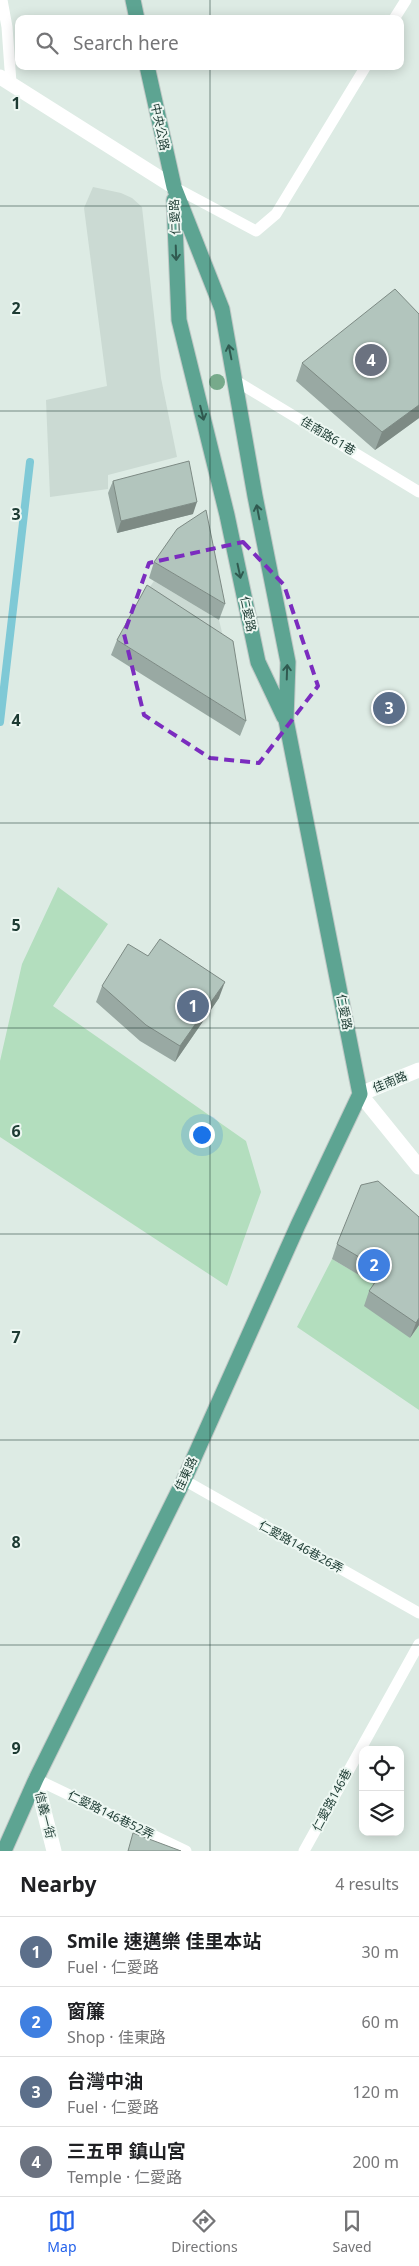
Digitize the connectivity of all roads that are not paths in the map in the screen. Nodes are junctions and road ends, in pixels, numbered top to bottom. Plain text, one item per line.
1 (2, 0) edge
2 (133, 0) edge
3 (406, 0) edge
4 (136, 15) edge
5 (397, 15) edge
6 (148, 70) edge
7 (364, 70) edge
8 (6, 80) edge
9 (174, 187) junction
10 (236, 381) junction
11 (419, 492) edge
12 (286, 720) junction
13 (419, 1070) edge
14 (360, 1094) junction
15 (419, 1167) edge
16 (184, 1480) junction
17 (419, 1613) edge
18 (419, 1644) edge
19 (36, 1779) junction
20 (4, 1851) edge
21 (54, 1851) edge
22 (186, 1851) edge
23 (304, 1851) edge

1 - 8 lane
2 - 4 main road
3 - 5 lane
6 - 9 main road, 中央公路
7 - 9 lane
8 - 9 street
10 -> 9 main road, 仁愛路
9 -> 12 main road, 仁愛路
10 - 11 lane, 佳南路61巷
12 -> 10 main road, 仁愛路
12 - 14 main road, 仁愛路
13 - 14 street, 佳南路
14 - 15 street, 仁愛路
14 - 16 main road, 佳東路
16 - 17 lane, 仁愛路146巷26弄
16 - 19 main road, 佳東路
18 - 23 lane, 仁愛路146巷
19 - 20 main road, 佳東路
19 - 21 street, 信義一街
19 - 22 lane, 仁愛路146巷52弄

